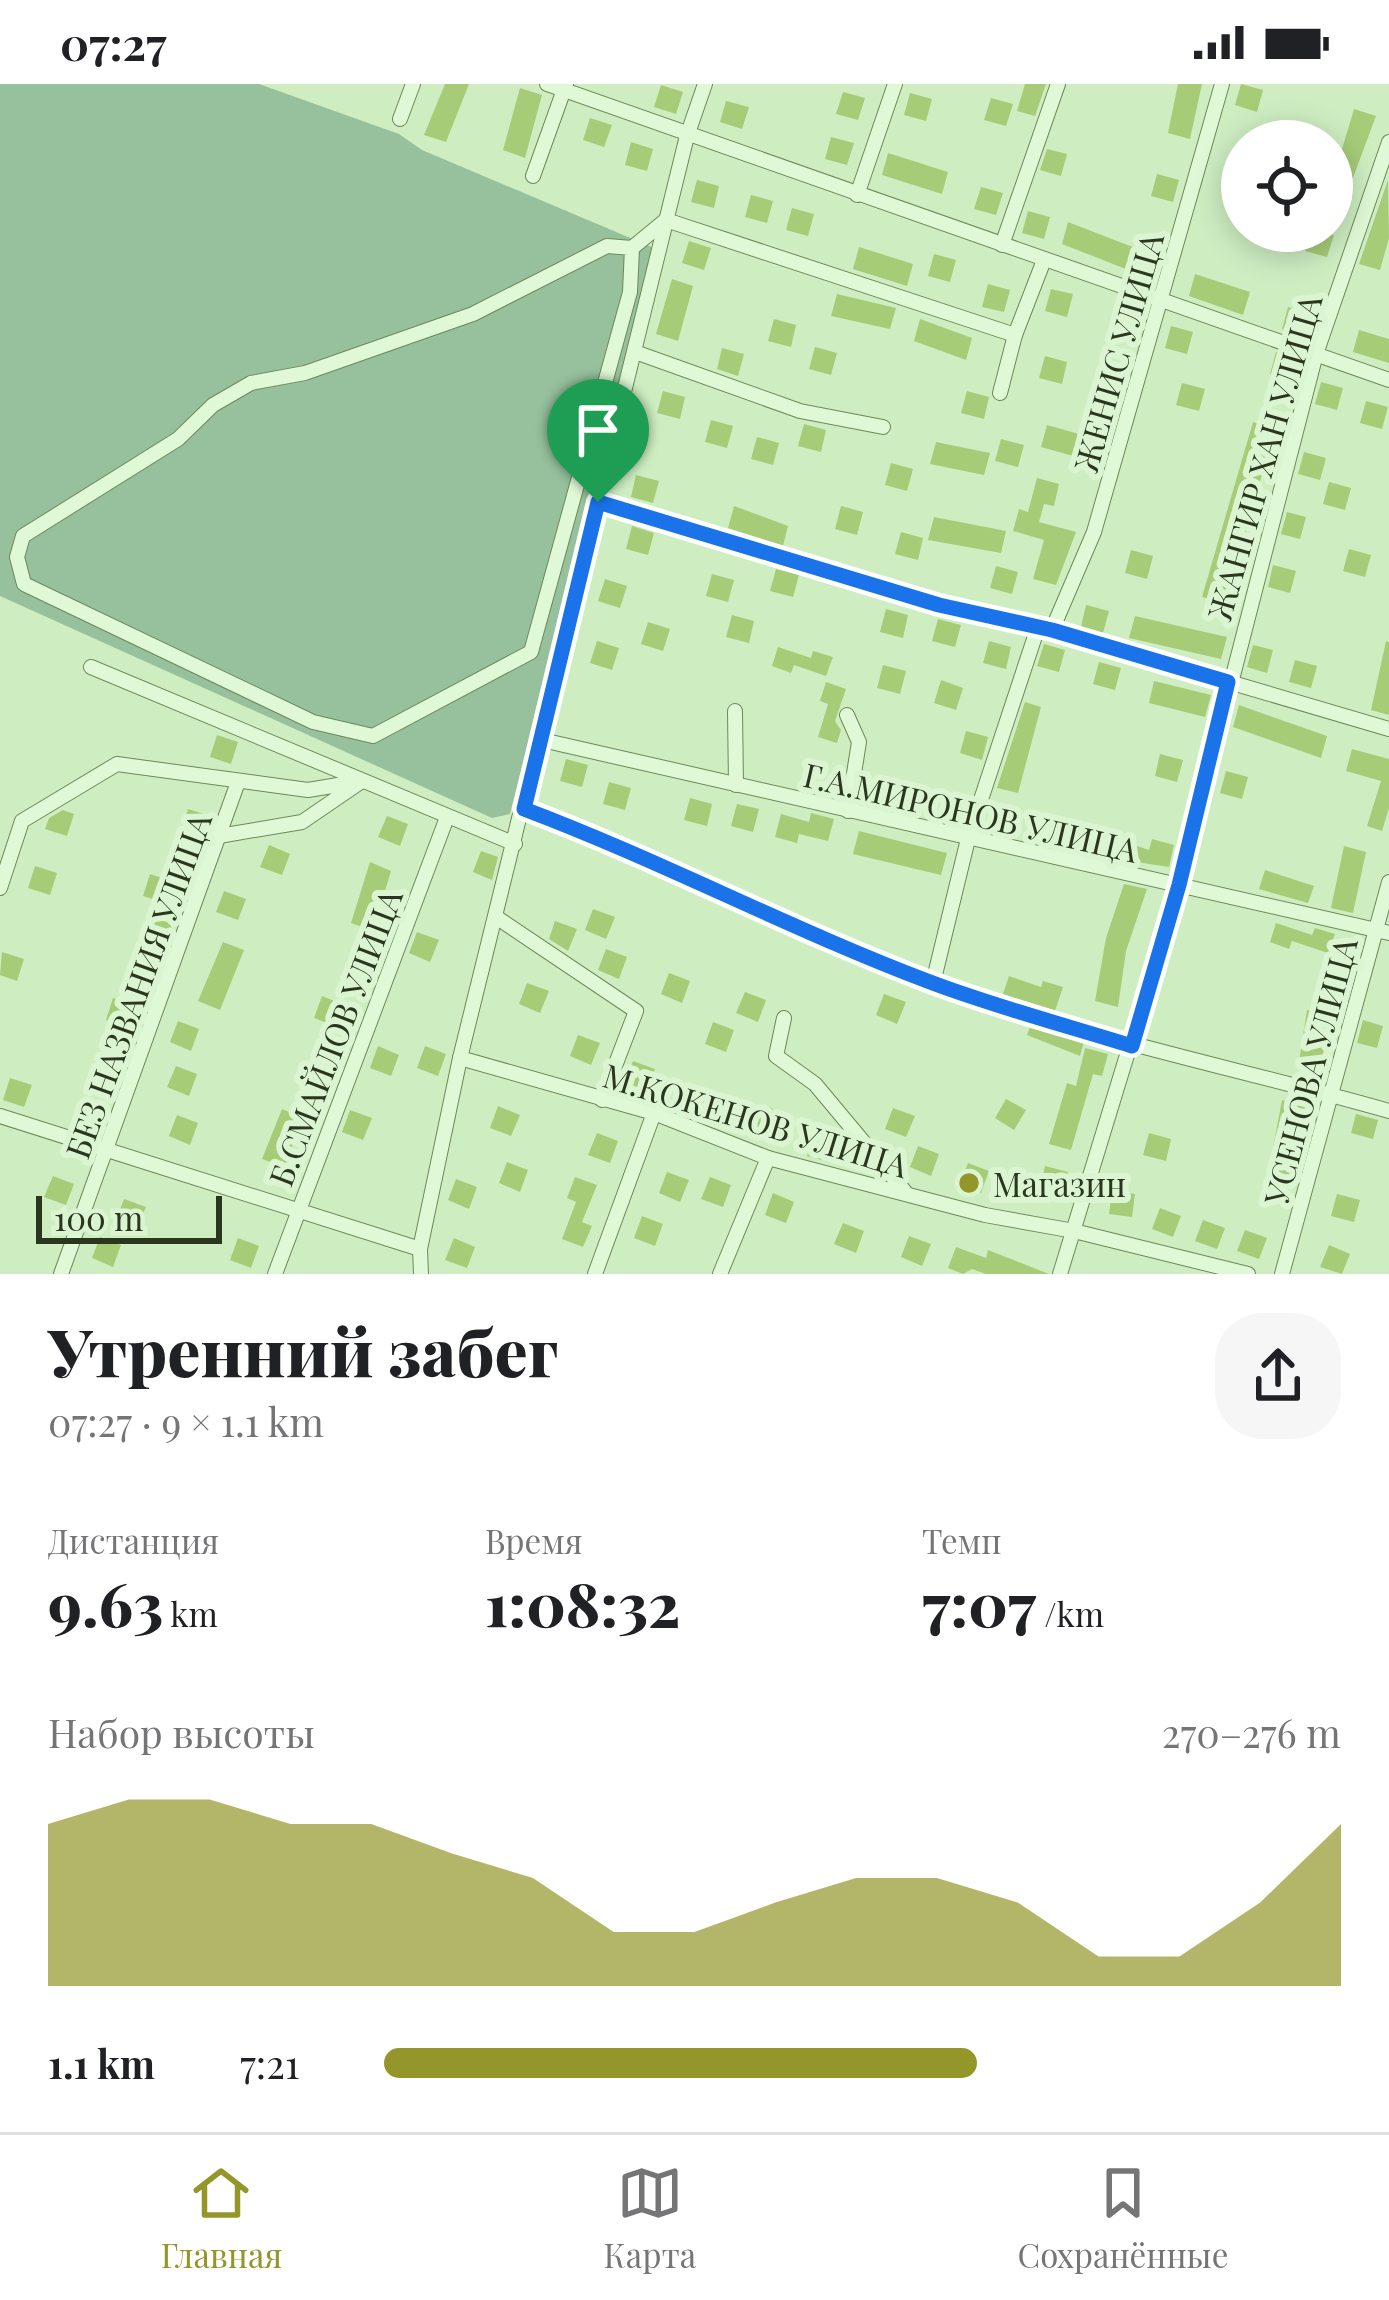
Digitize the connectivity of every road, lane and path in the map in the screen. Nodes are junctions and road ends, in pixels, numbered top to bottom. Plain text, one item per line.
1 (413, 84) edge
2 (547, 84) edge
3 (705, 84) edge
4 (895, 84) edge
5 (1058, 84) edge
6 (1222, 84) edge
7 (565, 87) edge
8 (400, 118) dead end
9 (687, 136) junction
10 (1389, 142) edge
11 (532, 176) dead end
12 (857, 195) junction
13 (666, 220) junction
14 (1002, 245) junction
15 (632, 248) junction
16 (1044, 260) junction
17 (1158, 301) junction
18 (1015, 335) junction
19 (635, 352) junction
20 (1316, 354) junction
21 (1389, 380) edge
22 (1000, 393) dead end
23 (884, 427) dead end
24 (598, 502) junction
25 (1045, 629) junction
26 (91, 667) dead end
27 (1228, 682) junction
28 (735, 711) dead end
29 (847, 715) dead end
30 (1389, 729) edge
31 (542, 740) junction
32 (362, 781) junction
33 (238, 782) junction
34 (736, 785) junction
35 (524, 809) junction
36 (848, 811) junction
37 (446, 820) junction
38 (219, 836) junction
39 (968, 839) junction
40 (515, 844) junction
41 (1389, 882) edge
42 (1179, 885) junction
43 (0, 888) edge
44 (496, 917) junction
45 (1382, 931) edge
46 (933, 983) junction
47 (784, 1018) dead end
48 (1132, 1046) junction
49 (460, 1058) junction
50 (1330, 1094) junction
51 (602, 1100) junction
52 (1389, 1111) edge
53 (654, 1113) junction
54 (0, 1116) edge
55 (105, 1153) junction
56 (768, 1158) junction
57 (908, 1194) junction
58 (296, 1211) junction
59 (1074, 1231) junction
60 (420, 1249) junction
61 (423, 1273) edge
62 (61, 1274) edge
63 (275, 1274) edge
64 (595, 1274) edge
65 (720, 1274) edge
66 (1060, 1274) edge
67 (1247, 1274) edge
68 (1282, 1274) edge

1 - 8 street
2 - 7 street
3 - 9 street
4 - 12 street
5 - 14 street
6 - 17 street, ЖЕНИС УЛИЦА
7 - 9 street
7 - 11 street
9 - 12 street
9 - 13 street
10 - 20 street, ЖАНГИР ХАН УЛИЦА
12 - 14 street
13 - 15 street
13 - 18 street
13 - 19 street
14 - 16 street
15 - 15 street
16 - 17 street
16 - 18 street
17 - 20 street
17 - 25 street, ЖЕНИС УЛИЦА
18 - 22 street
19 - 23 street
19 - 24 street
20 - 21 street
20 - 27 street, ЖАНГИР ХАН УЛИЦА
24 - 25 street
24 - 31 street
25 - 27 street
25 - 39 street, ЖЕНИС УЛИЦА
26 - 32 street
27 - 30 street
27 - 42 street, ЖАНГИР ХАН УЛИЦА
28 - 34 street
29 - 36 street
31 - 34 street, Г.А.МИРОНОВ УЛИЦА
31 - 35 street
32 - 33 street
32 - 37 street
32 - 38 street
33 - 38 street, БЕЗ НАЗВАНИЯ УЛИЦА
33 - 43 street
34 - 36 street, Г.А.МИРОНОВ УЛИЦА
35 - 40 street
35 - 46 street
36 - 39 street, Г.А.МИРОНОВ УЛИЦА
37 - 40 street
37 - 58 street, Б.СМАЙЛОВ УЛИЦА
38 - 55 street, БЕЗ НАЗВАНИЯ УЛИЦА
39 - 42 street, Г.А.МИРОНОВ УЛИЦА
39 - 46 street, ЖЕНИС УЛИЦА
40 - 44 street
41 - 45 street, УСЕНОВА УЛИЦА
42 - 45 street, Г.А.МИРОНОВ УЛИЦА
42 - 48 street, ЖАНГИР ХАН УЛИЦА
44 - 49 street
44 - 51 street
45 - 50 street, УСЕНОВА УЛИЦА
46 - 48 street
47 - 57 street
48 - 50 street
48 - 59 street, ЖАНГИР ХАН УЛИЦА
49 - 51 street, М.КОКЕНОВ УЛИЦА
49 - 60 street
50 - 52 street
50 - 68 street, УСЕНОВА УЛИЦА
51 - 53 street, М.КОКЕНОВ УЛИЦА
53 - 56 street, М.КОКЕНОВ УЛИЦА
53 - 64 street
54 - 55 street
55 - 58 street
55 - 62 street, БЕЗ НАЗВАНИЯ УЛИЦА
56 - 57 street, М.КОКЕНОВ УЛИЦА
56 - 65 street
57 - 59 street, М.КОКЕНОВ УЛИЦА
58 - 60 street
58 - 63 street, Б.СМАЙЛОВ УЛИЦА
59 - 66 street, ЖАНГИР ХАН УЛИЦА
59 - 67 street, М.КОКЕНОВ УЛИЦА
60 - 61 street

